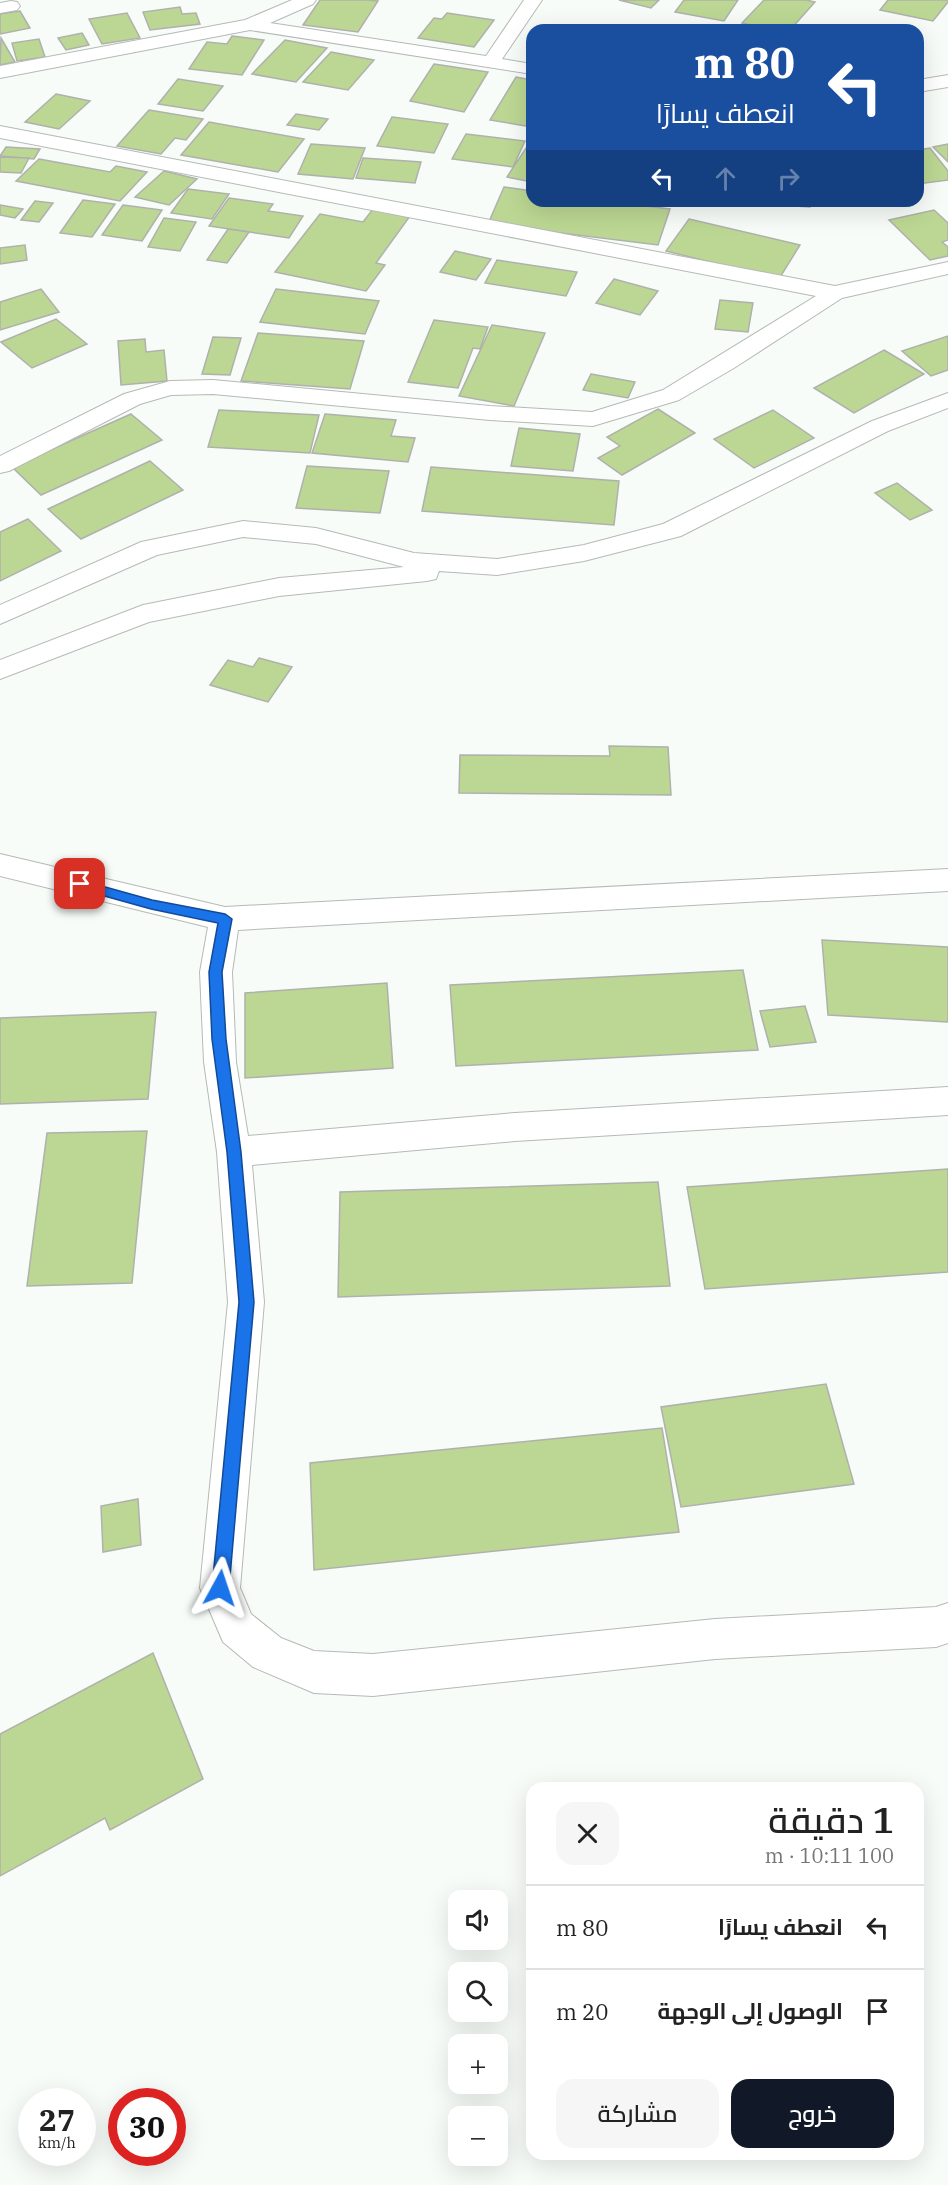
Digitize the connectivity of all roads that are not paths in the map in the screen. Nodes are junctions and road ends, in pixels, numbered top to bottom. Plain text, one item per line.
1 (274, 0) edge
2 (533, 0) edge
3 (307, 1) edge
4 (250, 25) junction
5 (491, 62) junction
6 (526, 68) edge
7 (0, 72) edge
8 (948, 81) edge
9 (924, 85) edge
10 (0, 132) edge
11 (948, 268) edge
12 (835, 293) junction
13 (948, 400) edge
14 (0, 466) edge
15 (497, 567) junction
16 (0, 615) edge
17 (0, 670) edge
18 (0, 865) edge
19 (948, 880) edge
20 (225, 919) junction
21 (948, 1101) edge
22 (234, 1152) junction
23 (948, 1623) edge

1 - 3 street
2 - 5 street
3 - 4 street
4 - 5 street
4 - 7 street
5 - 6 street
8 - 9 street
10 - 12 street
11 - 12 street
12 - 14 street
13 - 15 street
15 - 16 street
15 - 17 street
18 - 20 street
19 - 20 street
20 - 22 street
21 - 22 street
22 - 23 street

